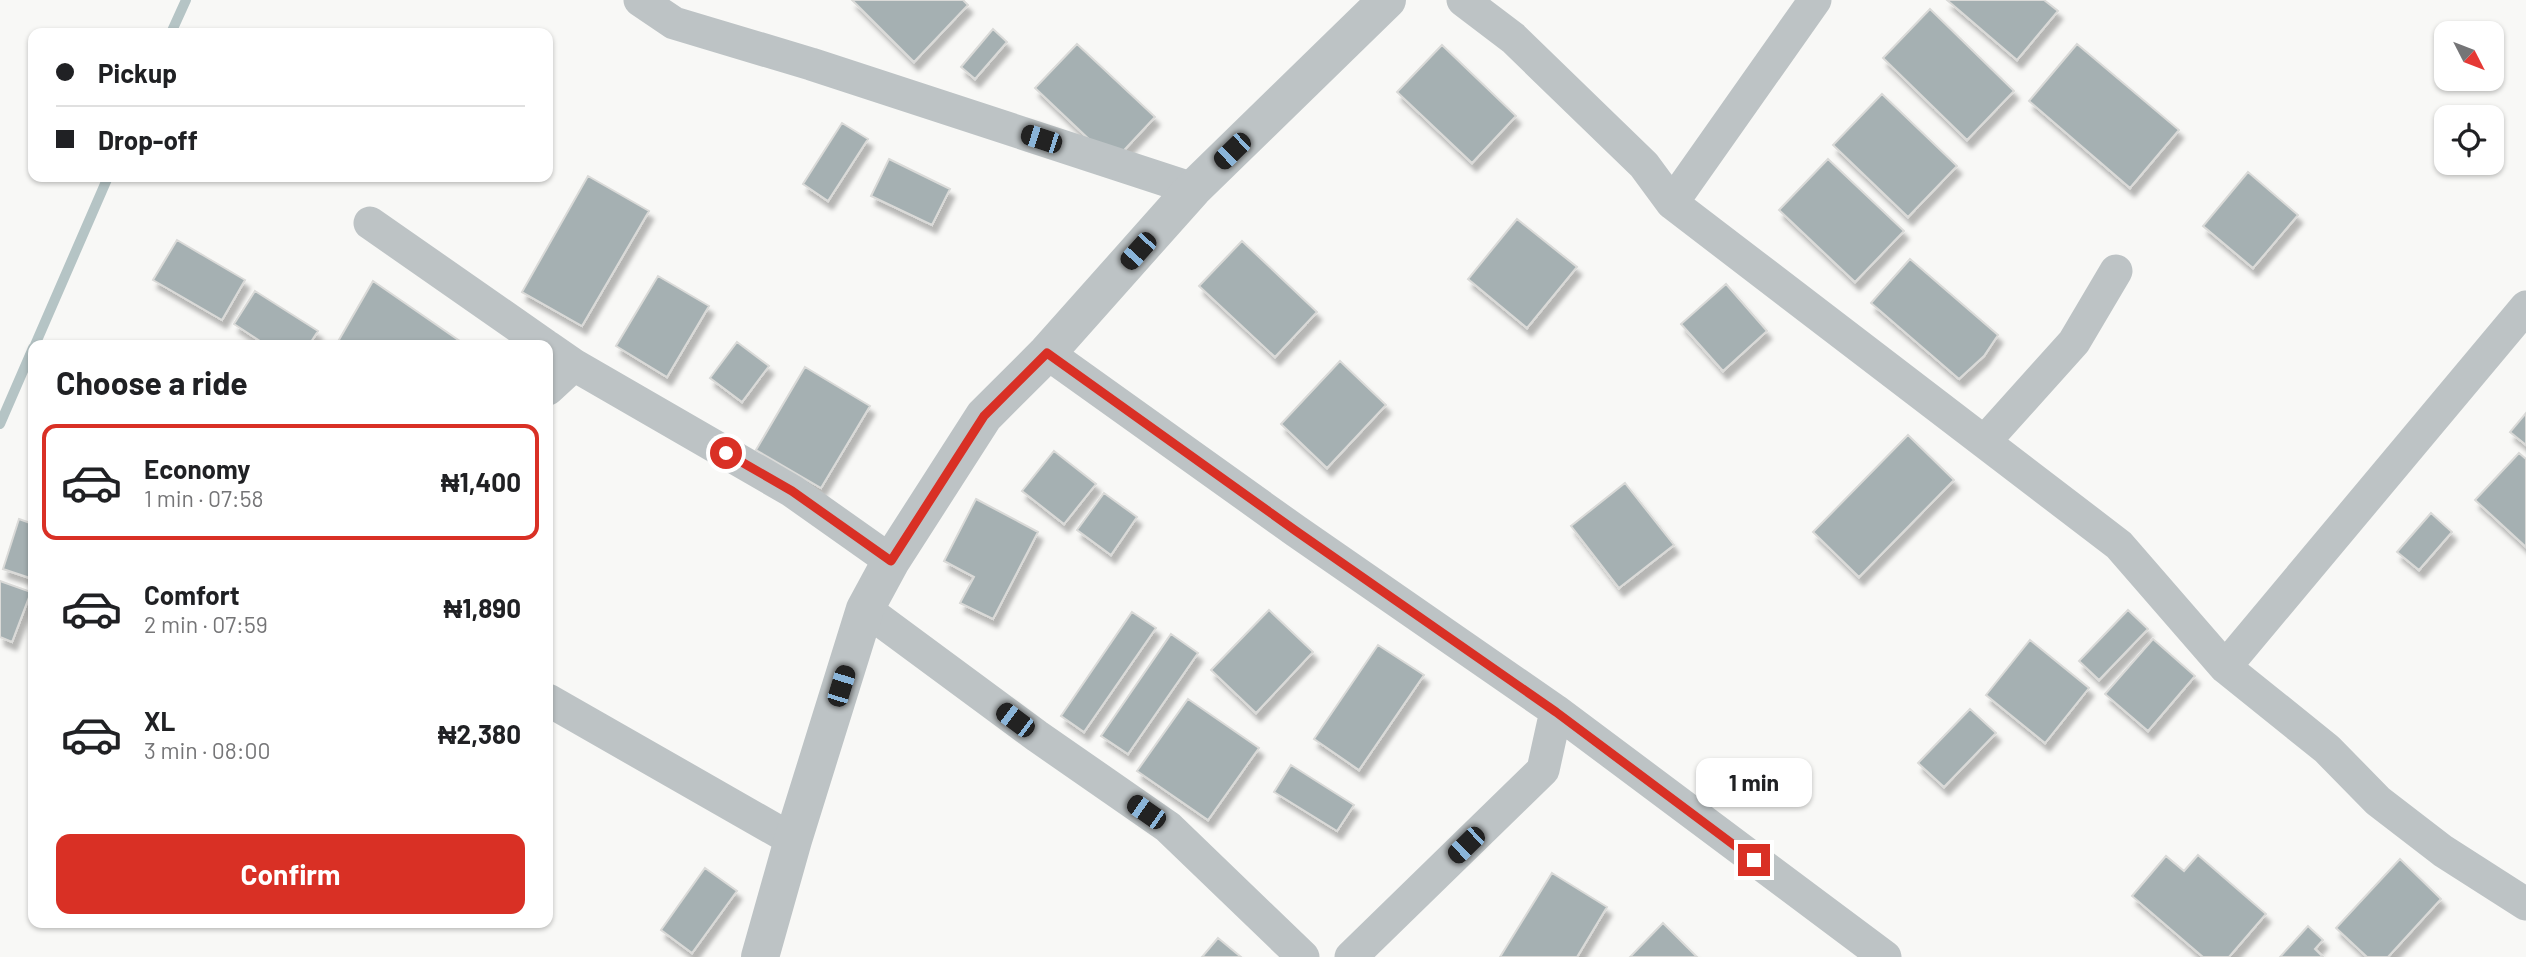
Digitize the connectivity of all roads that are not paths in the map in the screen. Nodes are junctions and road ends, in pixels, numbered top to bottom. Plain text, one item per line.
1 (640, 0) edge
2 (1387, 0) edge
3 (1463, 0) edge
4 (1815, 0) edge
5 (1193, 189) junction
6 (1672, 203) junction
7 (370, 223) dead end
8 (2116, 271) dead end
9 (2526, 307) edge
10 (539, 340) edge
11 (556, 352) edge
12 (1047, 353) junction
13 (1985, 441) junction
14 (891, 561) junction
15 (865, 609) junction
16 (2225, 667) junction
17 (553, 703) edge
18 (1556, 712) junction
19 (793, 840) junction
20 (2526, 904) edge
21 (760, 957) edge
22 (1303, 957) edge
23 (1351, 957) edge
24 (1885, 957) edge

1 - 5 street
2 - 5 street
3 - 6 street
4 - 6 street
5 - 12 street
6 - 13 street
7 - 10 street
8 - 13 street
9 - 16 street
11 - 14 street
12 - 14 street
12 - 18 street
13 - 16 street
14 - 15 street
15 - 19 street
15 - 22 street
16 - 20 street
17 - 19 street
18 - 23 street
18 - 24 street
19 - 21 street

